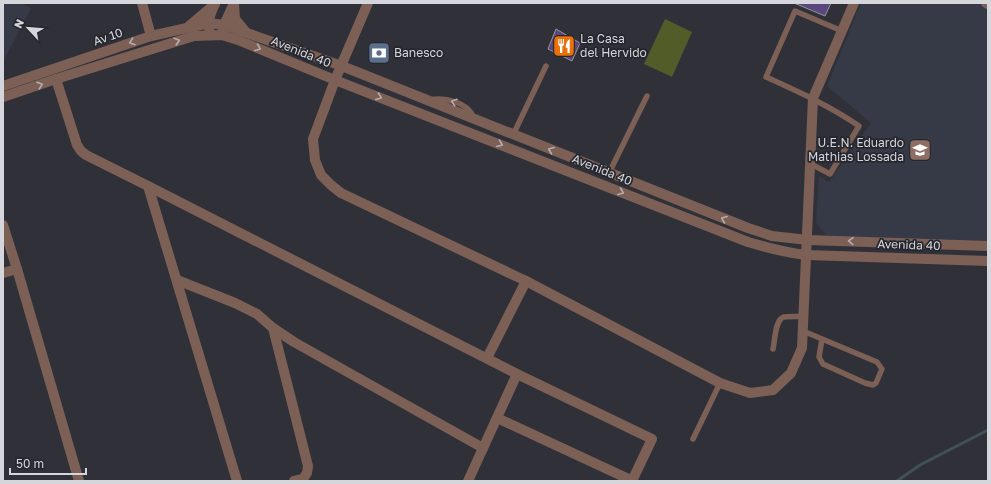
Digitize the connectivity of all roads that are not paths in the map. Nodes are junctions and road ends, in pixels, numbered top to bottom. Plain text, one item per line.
1 (142, 3) edge
2 (215, 3) edge
3 (368, 3) edge
4 (854, 3) edge
5 (234, 4) edge
6 (209, 23) junction
7 (224, 25) junction
8 (187, 28) junction
9 (842, 31) junction
10 (246, 32) junction
11 (209, 35) junction
12 (222, 35) junction
13 (151, 36) junction
14 (342, 66) junction
15 (546, 66) dead end
16 (56, 79) junction
17 (335, 80) junction
18 (3, 86) edge
19 (647, 96) dead end
20 (3, 98) edge
21 (814, 98) junction
22 (513, 135) junction
23 (811, 164) junction
24 (609, 173) junction
25 (148, 186) junction
26 (3, 226) edge
27 (808, 240) junction
28 (988, 246) edge
29 (807, 255) junction
30 (988, 261) edge
31 (17, 269) junction
32 (3, 273) edge
33 (177, 280) junction
34 (526, 281) junction
35 (804, 316) junction
36 (273, 328) junction
37 (803, 331) junction
38 (822, 339) junction
39 (773, 349) dead end
40 (487, 358) junction
41 (517, 374) junction
42 (720, 383) junction
43 (497, 418) junction
44 (693, 439) dead end
45 (483, 448) junction
46 (79, 481) edge
47 (236, 481) edge
48 (294, 481) edge
49 (468, 481) edge
50 (632, 481) edge

1 - 13 street
2 - 6 street
2 - 8 street
3 - 14 street
4 - 9 street
5 - 7 street
5 - 10 street
6 - 7 street, Av 10
6 - 8 street, Av 10
6 - 11 street
7 - 10 street, Avenida 40
7 - 12 street
8 - 13 street, Av 10
9 - 21 street
9 - 21 lane
10 - 14 street, Avenida 40
11 - 12 street, Avenida 40
16 -> 11 street, Avenida 40
12 -> 17 street, Avenida 40
13 -> 18 street, Av 10
14 - 17 street
22 -> 14 street, Avenida 40
15 - 22 lane
20 -> 16 street, Avenida 40
16 - 25 street
17 -> 29 street, Avenida 40
17 - 34 street
19 - 24 lane
21 - 23 street
21 - 23 lane
24 -> 22 street, Avenida 40
23 - 27 street
27 -> 24 street, Avenida 40
25 - 33 street
25 - 40 street
26 - 31 street
28 -> 27 street, Avenida 40
27 - 29 street
29 - 30 street, Avenida 40
29 - 35 street
31 - 32 street
31 - 46 street
33 - 36 street
33 - 47 street
34 - 40 street
34 - 42 street
35 - 37 street
35 - 39 lane
36 - 45 street
36 - 48 street
37 - 38 lane
37 - 42 street
38 - 38 lane
40 - 41 street
41 - 43 street
41 - 50 street
42 - 44 lane
43 - 45 street
43 - 50 street
45 - 49 street

